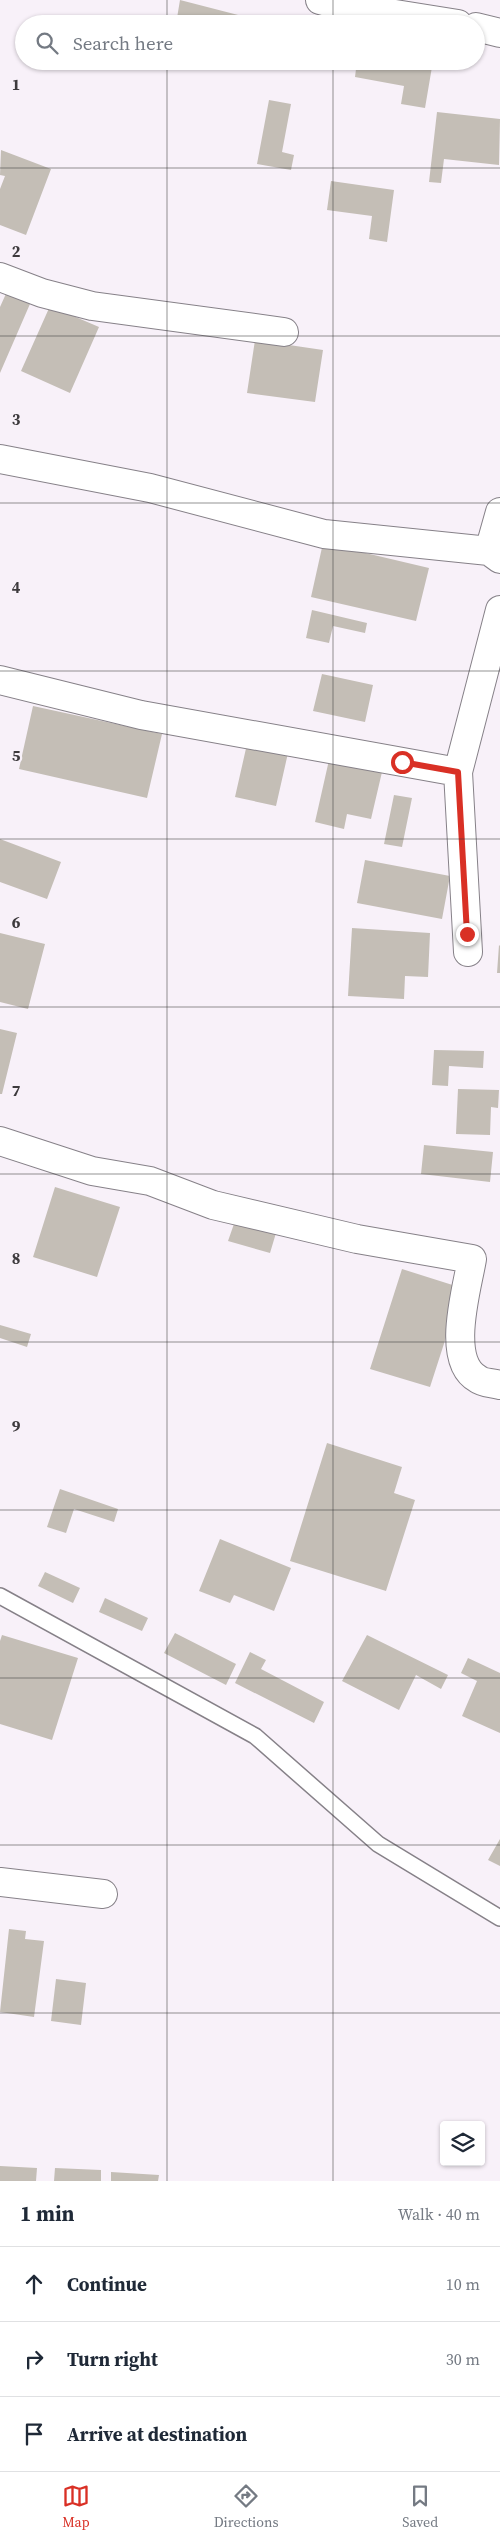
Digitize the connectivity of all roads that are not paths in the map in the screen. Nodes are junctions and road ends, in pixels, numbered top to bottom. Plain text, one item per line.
1 (320, 0) edge
2 (401, 15) edge
3 (485, 29) edge
4 (500, 33) edge
5 (0, 276) edge
6 (284, 332) dead end
7 (0, 459) edge
8 (500, 512) edge
9 (494, 555) edge
10 (500, 610) edge
11 (0, 680) edge
12 (458, 772) junction
13 (468, 952) dead end
14 (0, 1141) edge
15 (500, 1385) edge
16 (0, 1596) edge
17 (0, 1882) edge
18 (103, 1894) dead end
19 (500, 1918) edge

1 - 2 street
3 - 4 street
5 - 6 street
7 - 9 street
8 - 9 street
10 - 12 street
11 - 12 street
12 - 13 street
14 - 15 street
16 - 19 lane
17 - 18 street

